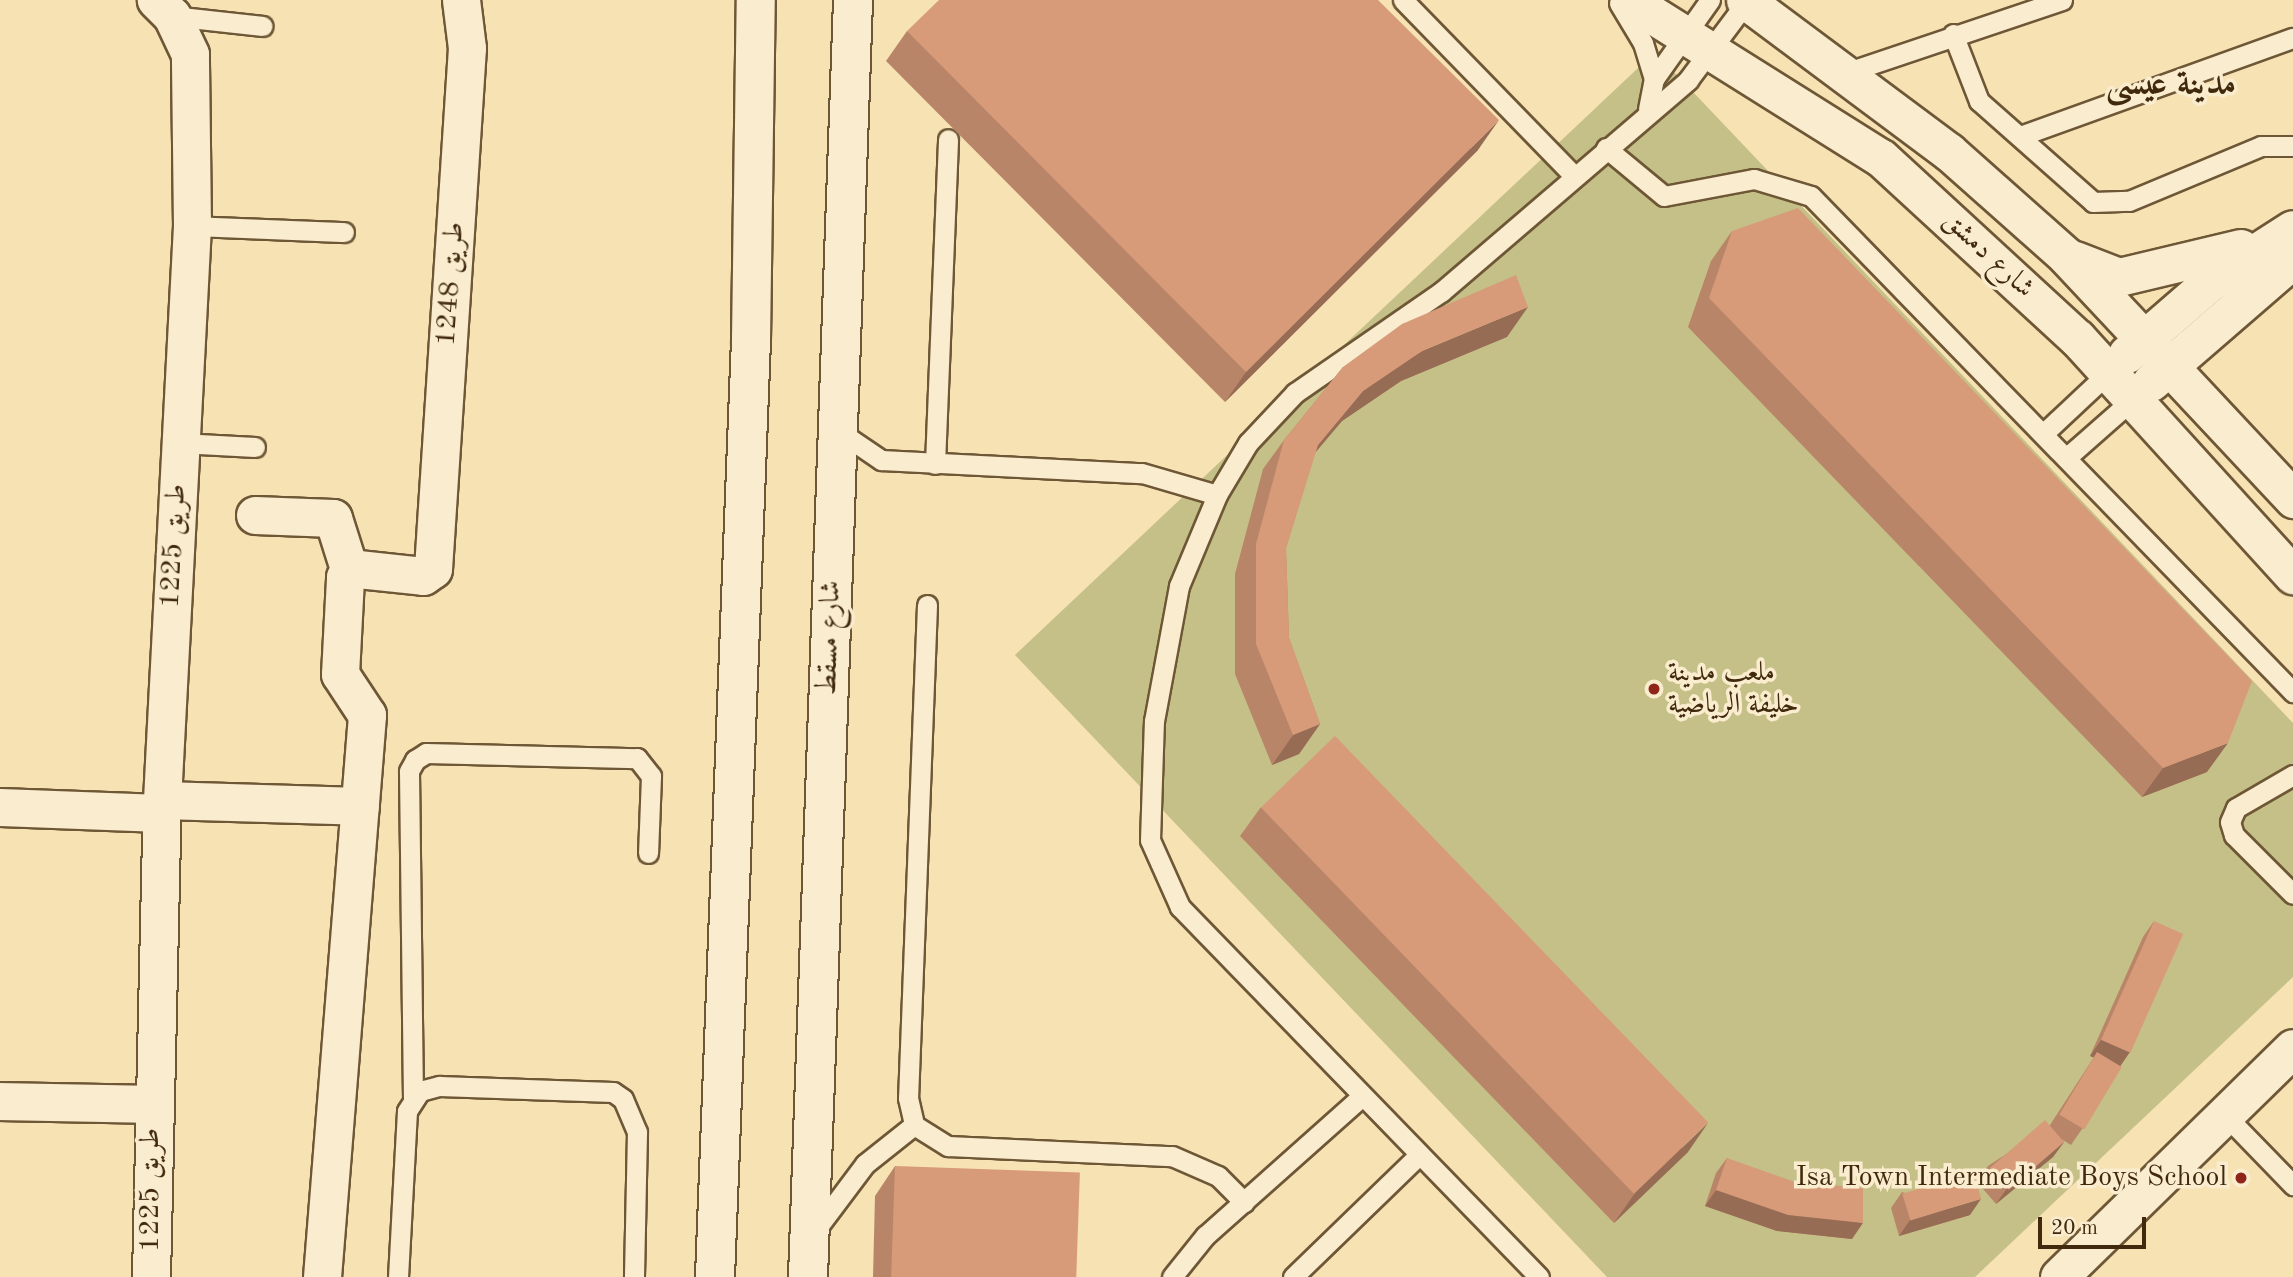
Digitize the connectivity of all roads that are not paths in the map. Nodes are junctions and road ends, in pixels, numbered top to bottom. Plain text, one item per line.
1 (461, 0) edge
2 (756, 0) edge
3 (853, 0) edge
4 (1402, 0) edge
5 (1616, 0) edge
6 (1629, 0) edge
7 (1710, 0) edge
8 (2062, 0) edge
9 (1746, 1) edge
10 (167, 6) edge
11 (262, 26) dead end
12 (1953, 34) junction
13 (2293, 38) edge
14 (1700, 44) junction
15 (1843, 73) junction
16 (1654, 79) junction
17 (1648, 109) junction
18 (2023, 135) junction
19 (948, 139) dead end
20 (2293, 146) edge
21 (1606, 148) junction
22 (1574, 176) junction
23 (192, 226) junction
24 (344, 232) dead end
25 (2291, 241) edge
26 (2066, 256) junction
27 (2145, 337) junction
28 (2169, 365) junction
29 (2109, 372) junction
30 (2132, 400) junction
31 (838, 429) junction
32 (2043, 434) junction
33 (180, 443) junction
34 (255, 447) dead end
35 (2066, 458) junction
36 (935, 464) junction
37 (1217, 495) junction
38 (2293, 499) edge
39 (255, 515) dead end
40 (350, 572) junction
41 (2293, 575) edge
42 (927, 605) dead end
43 (2293, 692) edge
44 (2293, 775) edge
45 (162, 806) junction
46 (360, 806) junction
47 (0, 807) edge
48 (648, 853) dead end
49 (2293, 894) edge
50 (2293, 1048) edge
51 (1362, 1096) junction
52 (413, 1099) junction
53 (0, 1101) edge
54 (152, 1104) junction
55 (2225, 1115) junction
56 (914, 1125) junction
57 (1419, 1155) junction
58 (2293, 1185) edge
59 (1244, 1202) junction
60 (809, 1259) edge
61 (151, 1277) edge
62 (323, 1277) edge
63 (398, 1277) edge
64 (634, 1277) edge
65 (715, 1277) edge
66 (1172, 1277) edge
67 (1293, 1277) edge
68 (1539, 1277) edge
69 (2059, 1277) edge

1 - 40 street, طريق 1248
2 - 65 street
3 - 31 street, شارع مسقط
4 - 22 lane
5 - 16 lane
6 - 14 street, شارع دمشق
7 - 14 lane
8 - 12 lane
9 - 14 lane
9 - 15 street, شارع دمشق
10 - 11 lane
10 - 23 street, طريق 1225
12 - 15 lane
12 - 18 lane
13 - 18 lane
14 - 16 lane
14 - 17 lane
14 - 29 street, شارع دمشق
15 - 26 street, شارع دمشق
16 - 17 lane
17 - 21 lane
18 - 20 lane
19 - 36 lane
21 - 22 lane
21 - 32 lane
22 - 37 lane
23 - 24 lane
23 - 33 street, طريق 1225
25 - 26 street
25 - 27 street
25 - 28 street
26 - 27 street, شارع دمشق
27 - 28 street, شارع دمشق
27 - 29 street
28 - 30 street
28 - 38 street, شارع دمشق
29 - 30 street, شارع دمشق
29 - 32 lane
30 - 35 lane
30 - 41 street, شارع دمشق
31 - 36 lane
31 - 60 street, شارع مسقط
32 - 35 lane
33 - 34 lane
33 - 45 street, طريق 1225
35 - 43 lane
36 - 37 lane
37 - 51 lane
39 - 40 street
40 - 46 street
42 - 56 lane
44 - 49 lane
45 - 46 street
45 - 47 street
45 - 54 street, طريق 1225
46 - 62 street
48 - 52 lane
50 - 55 street
51 - 57 lane
51 - 59 lane
52 - 63 lane
52 - 64 lane
53 - 54 street, طريق 1225
54 - 61 street, طريق 1225
55 - 58 lane
55 - 69 street
56 - 59 lane
56 - 60 lane
57 - 67 lane
57 - 68 lane
59 - 66 lane

